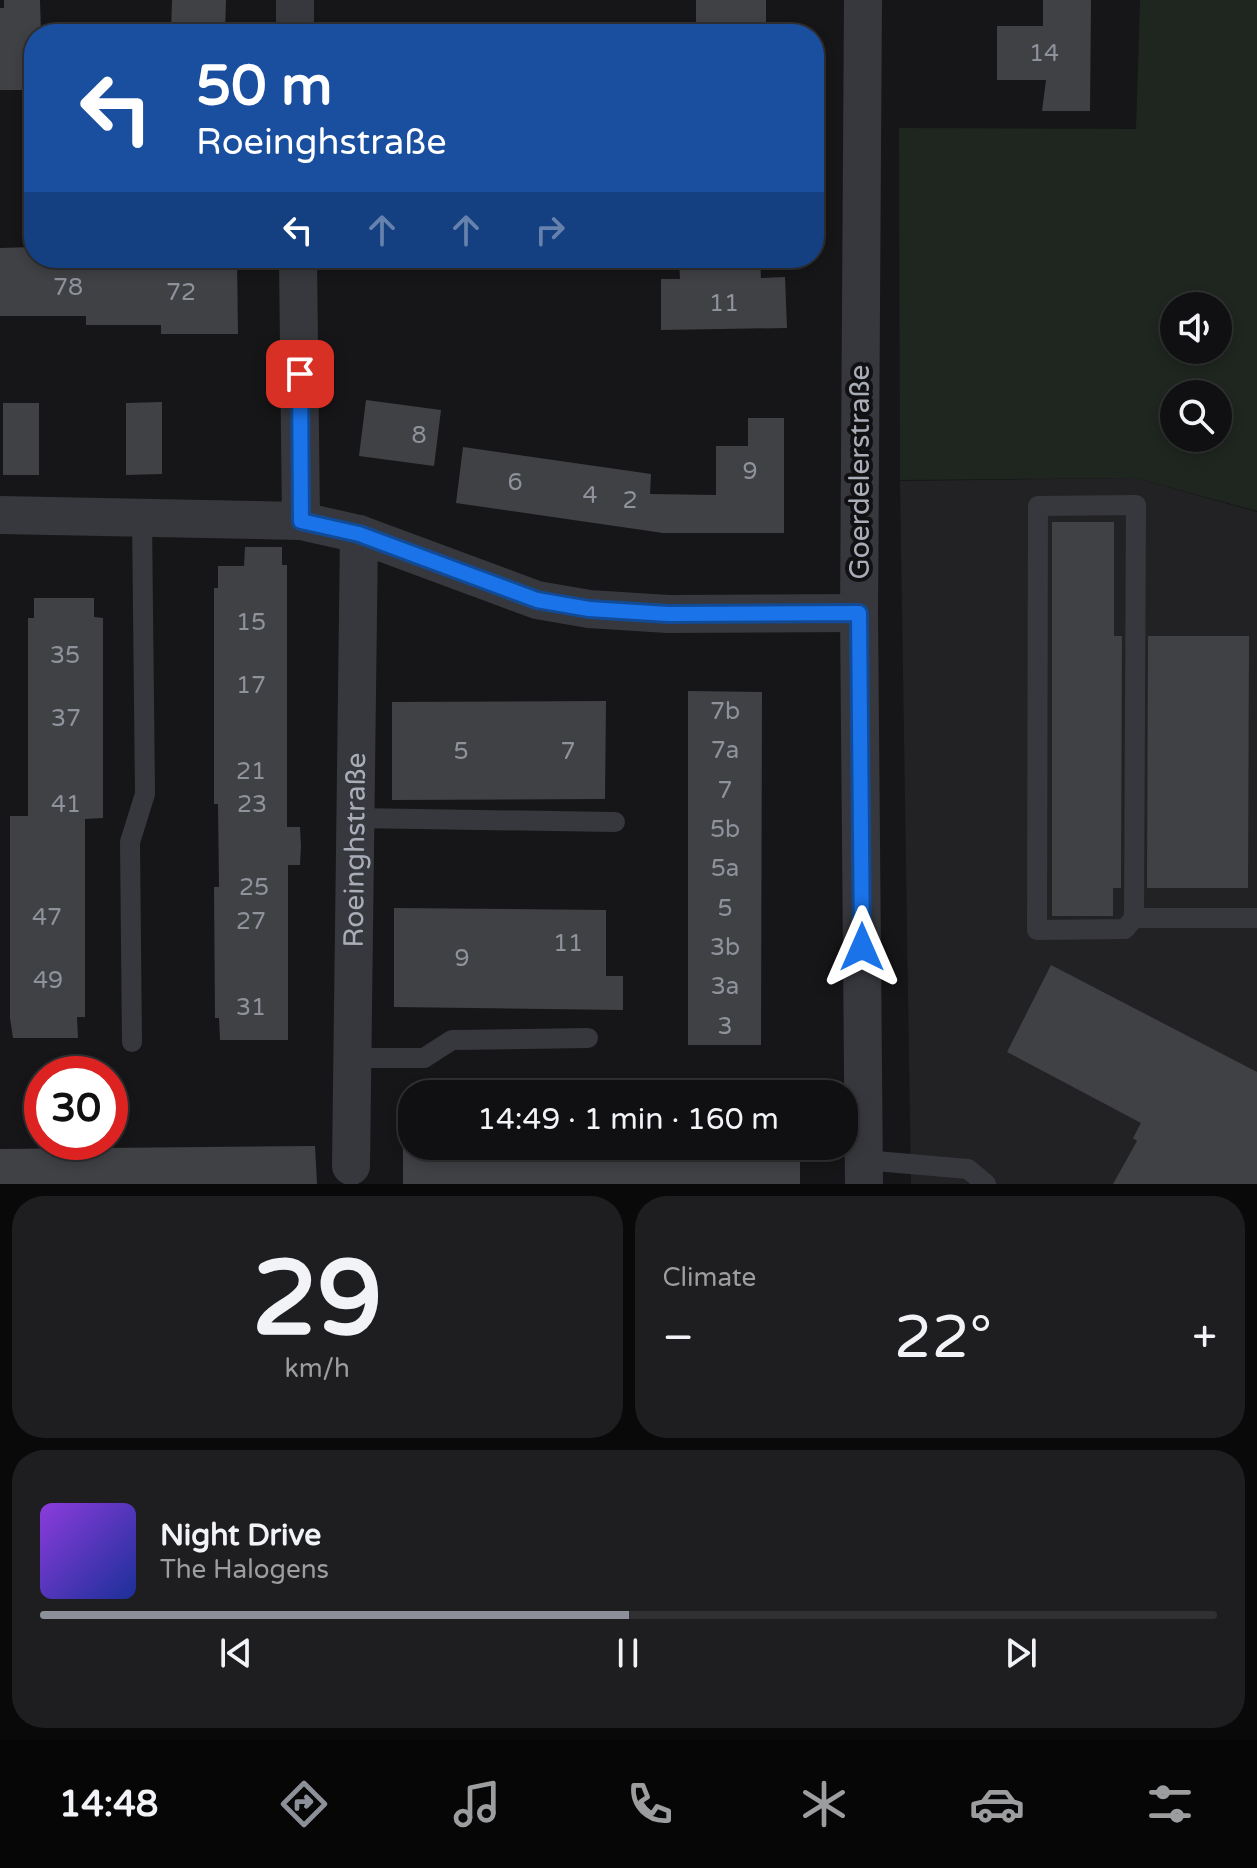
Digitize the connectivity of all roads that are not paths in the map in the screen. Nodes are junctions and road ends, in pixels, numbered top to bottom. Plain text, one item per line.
1 (295, 0) edge
2 (863, 0) edge
3 (295, 24) edge
4 (298, 268) edge
5 (0, 515) edge
6 (142, 517) junction
7 (301, 521) junction
8 (359, 534) junction
9 (859, 613) junction
10 (355, 818) junction
11 (615, 822) dead end
12 (1134, 918) junction
13 (1257, 918) edge
14 (588, 1038) dead end
15 (132, 1042) dead end
16 (352, 1058) junction
17 (351, 1166) dead end
18 (864, 1172) edge
19 (986, 1184) edge

1 - 3 street
2 - 9 street, Goerdelerstraße
4 - 7 street
5 - 6 street
6 - 7 street
6 - 15 lane
7 - 8 street
8 - 9 street
8 - 10 street, Roeinghstraße
9 - 18 street, Goerdelerstraße
10 - 11 lane
10 - 16 street, Roeinghstraße
12 - 12 lane
12 - 13 lane
14 - 16 lane
16 - 17 street, Roeinghstraße
18 - 19 lane

